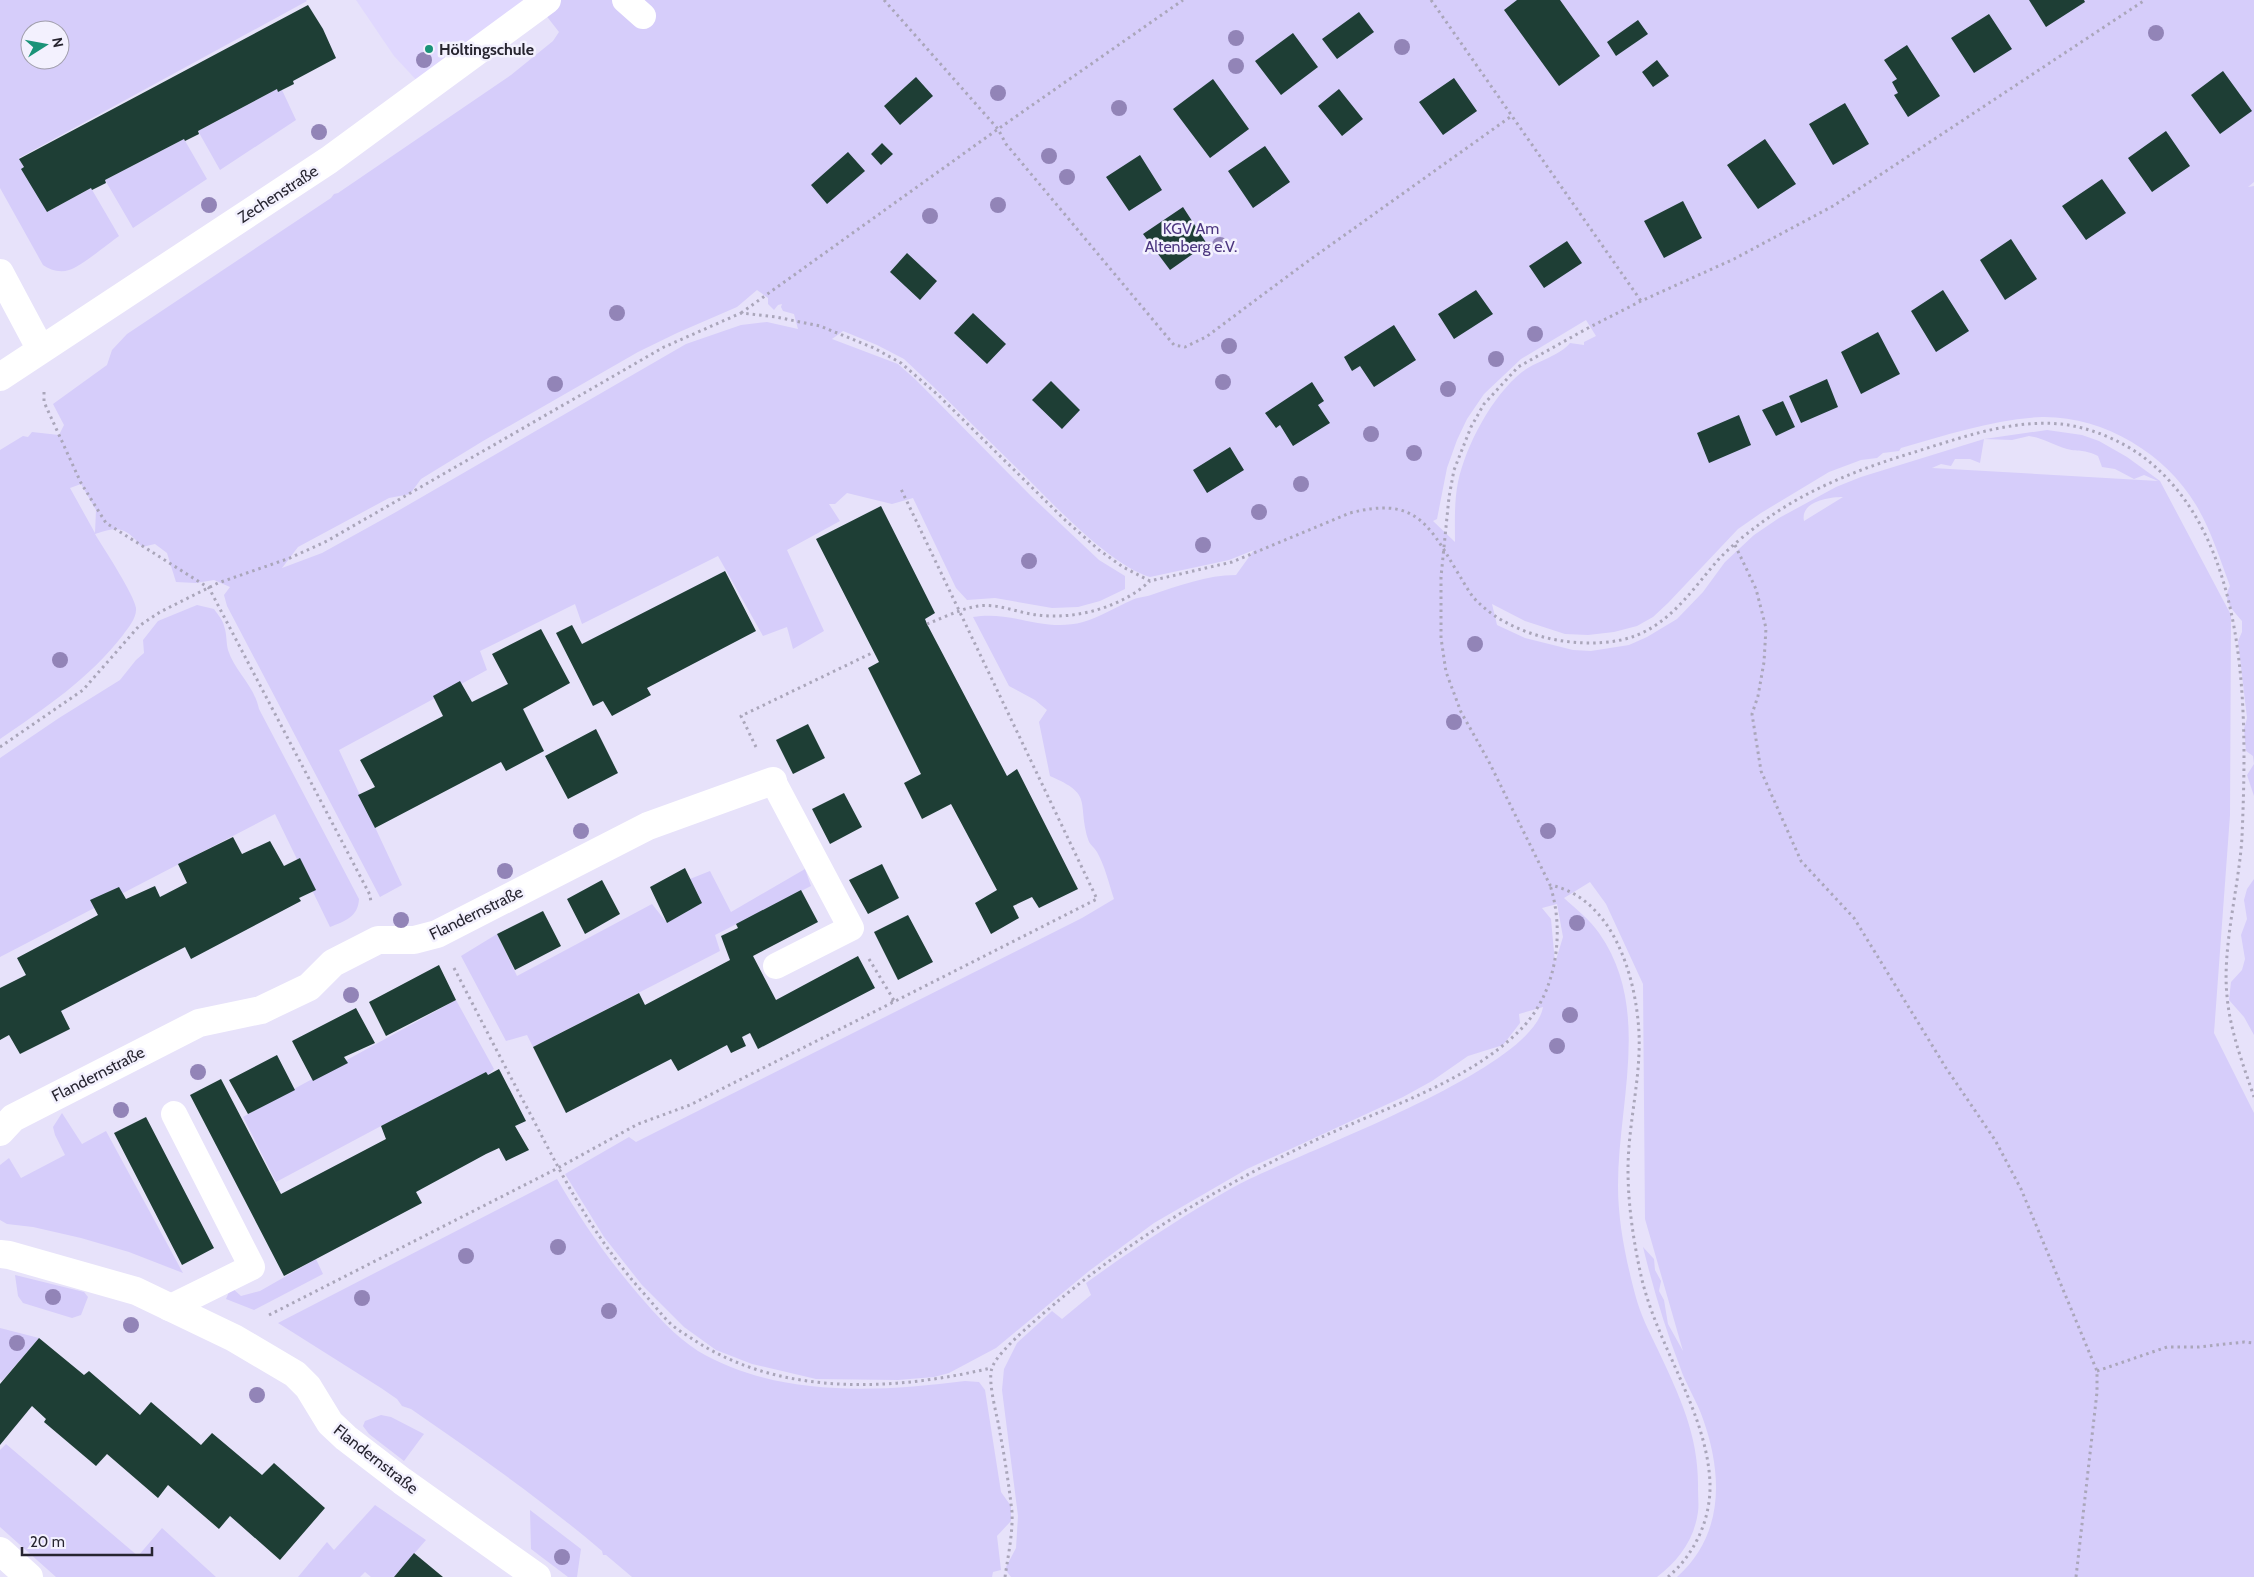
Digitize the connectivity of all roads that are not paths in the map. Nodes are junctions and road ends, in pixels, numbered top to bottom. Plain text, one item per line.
1 (547, 0) edge
2 (0, 273) edge
3 (41, 350) junction
4 (0, 377) edge
5 (772, 781) joint
6 (776, 966) dead end
7 (174, 1114) dead end
8 (0, 1132) edge
9 (0, 1254) edge
10 (169, 1308) junction
11 (0, 1551) edge
12 (29, 1577) edge
13 (537, 1577) edge

1 - 3 street, Zechenstraße
2 - 3 street
3 - 4 street, Zechenstraße
5 - 6 lane
5 - 8 street, Flandernstraße
7 - 10 lane
9 - 10 street, Flandernstraße
10 - 13 street, Flandernstraße
11 - 12 street

